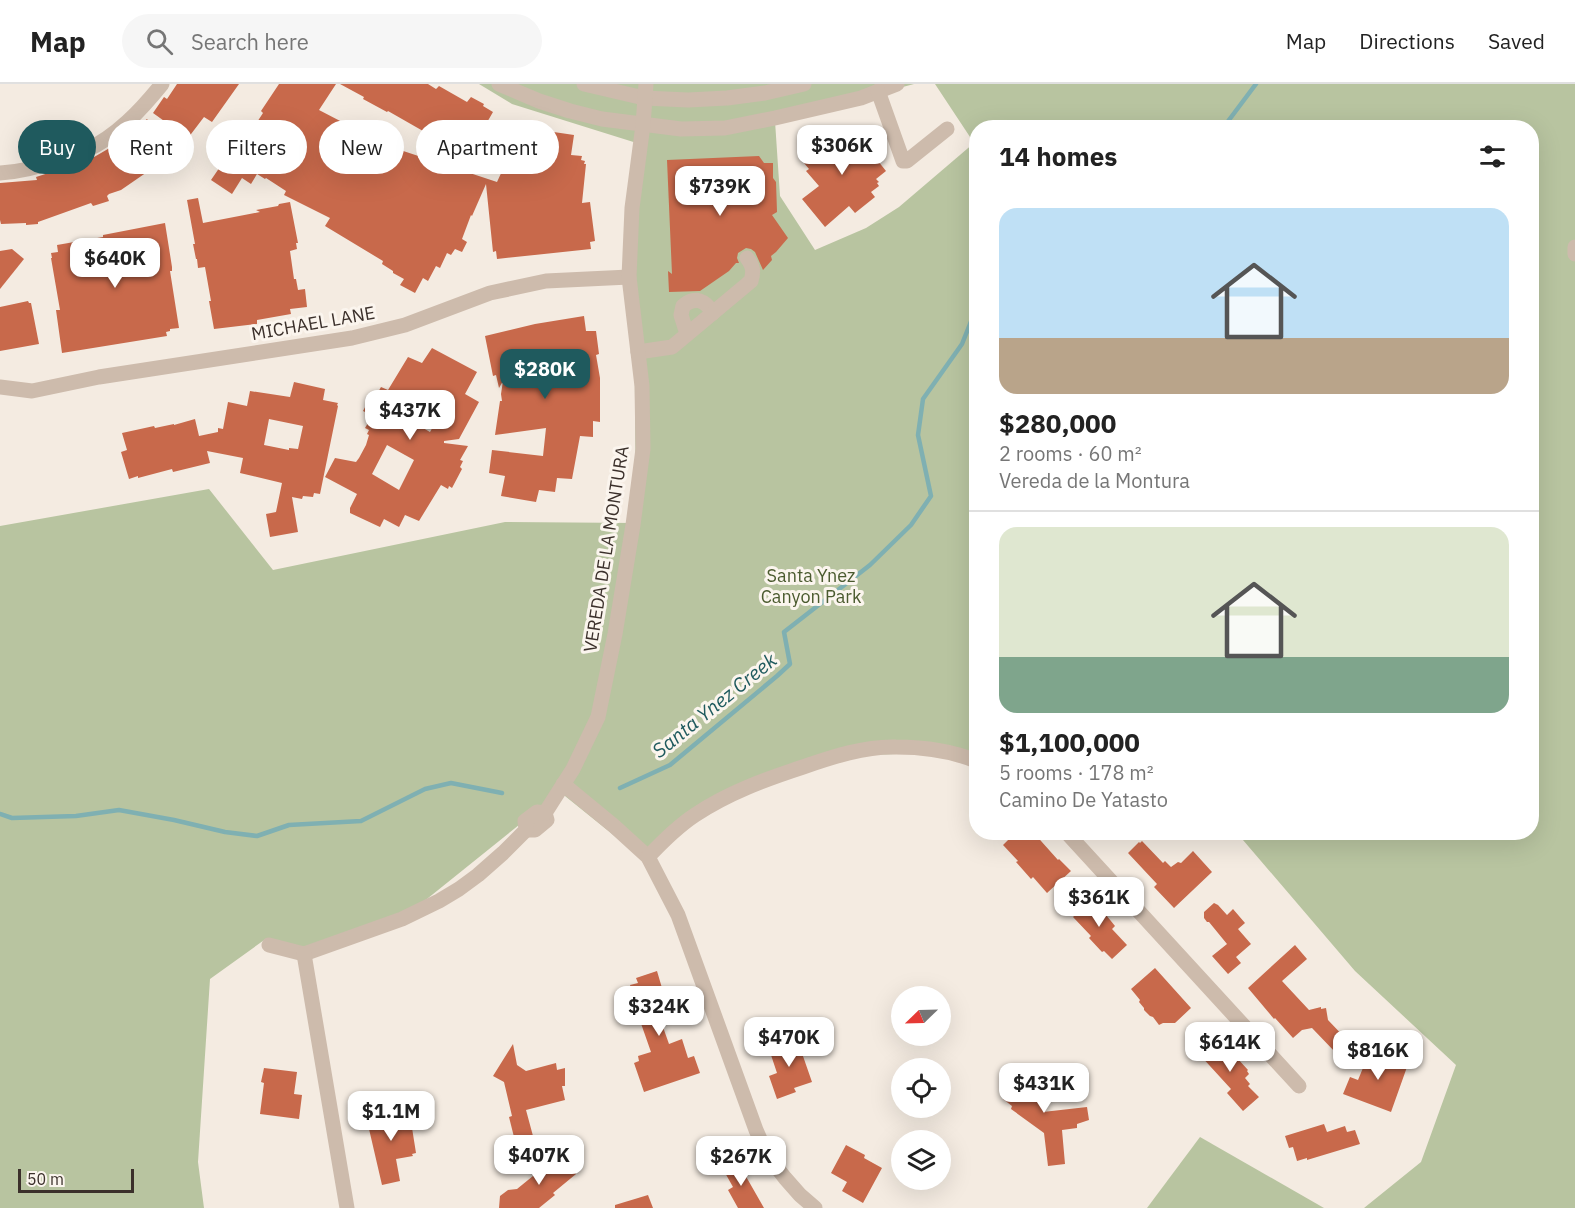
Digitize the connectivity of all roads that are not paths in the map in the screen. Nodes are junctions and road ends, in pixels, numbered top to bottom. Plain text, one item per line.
1 (162, 84) edge
2 (499, 84) edge
3 (584, 84) edge
4 (804, 84) edge
5 (897, 84) edge
6 (645, 91) edge
7 (878, 91) junction
8 (643, 125) junction
9 (947, 129) dead end
10 (0, 173) edge
11 (1575, 248) edge
12 (1575, 254) edge
13 (747, 258) dead end
14 (629, 277) junction
15 (713, 313) junction
16 (687, 334) junction
17 (638, 352) junction
18 (0, 387) edge
19 (969, 758) edge
20 (562, 784) junction
21 (1073, 840) edge
22 (648, 857) junction
23 (269, 945) dead end
24 (304, 954) junction
25 (1299, 1086) dead end
26 (347, 1208) edge
27 (815, 1208) edge

1 - 10 street
2 - 8 street
3 - 6 street
4 - 6 street
5 - 7 street
6 - 8 street, VEREDA DE LA MONTURA
7 - 8 street
7 - 9 street
8 - 14 street, VEREDA DE LA MONTURA
11 - 12 street
13 - 15 street
14 - 17 street, VEREDA DE LA MONTURA
14 - 18 street, MICHAEL LANE
15 - 16 street
15 - 16 street
16 - 17 street
17 - 20 street, VEREDA DE LA MONTURA
19 - 22 street
20 - 22 street
20 - 24 street, VEREDA DE LA MONTURA
21 - 25 street
22 - 27 street
23 - 24 street
24 - 26 street

